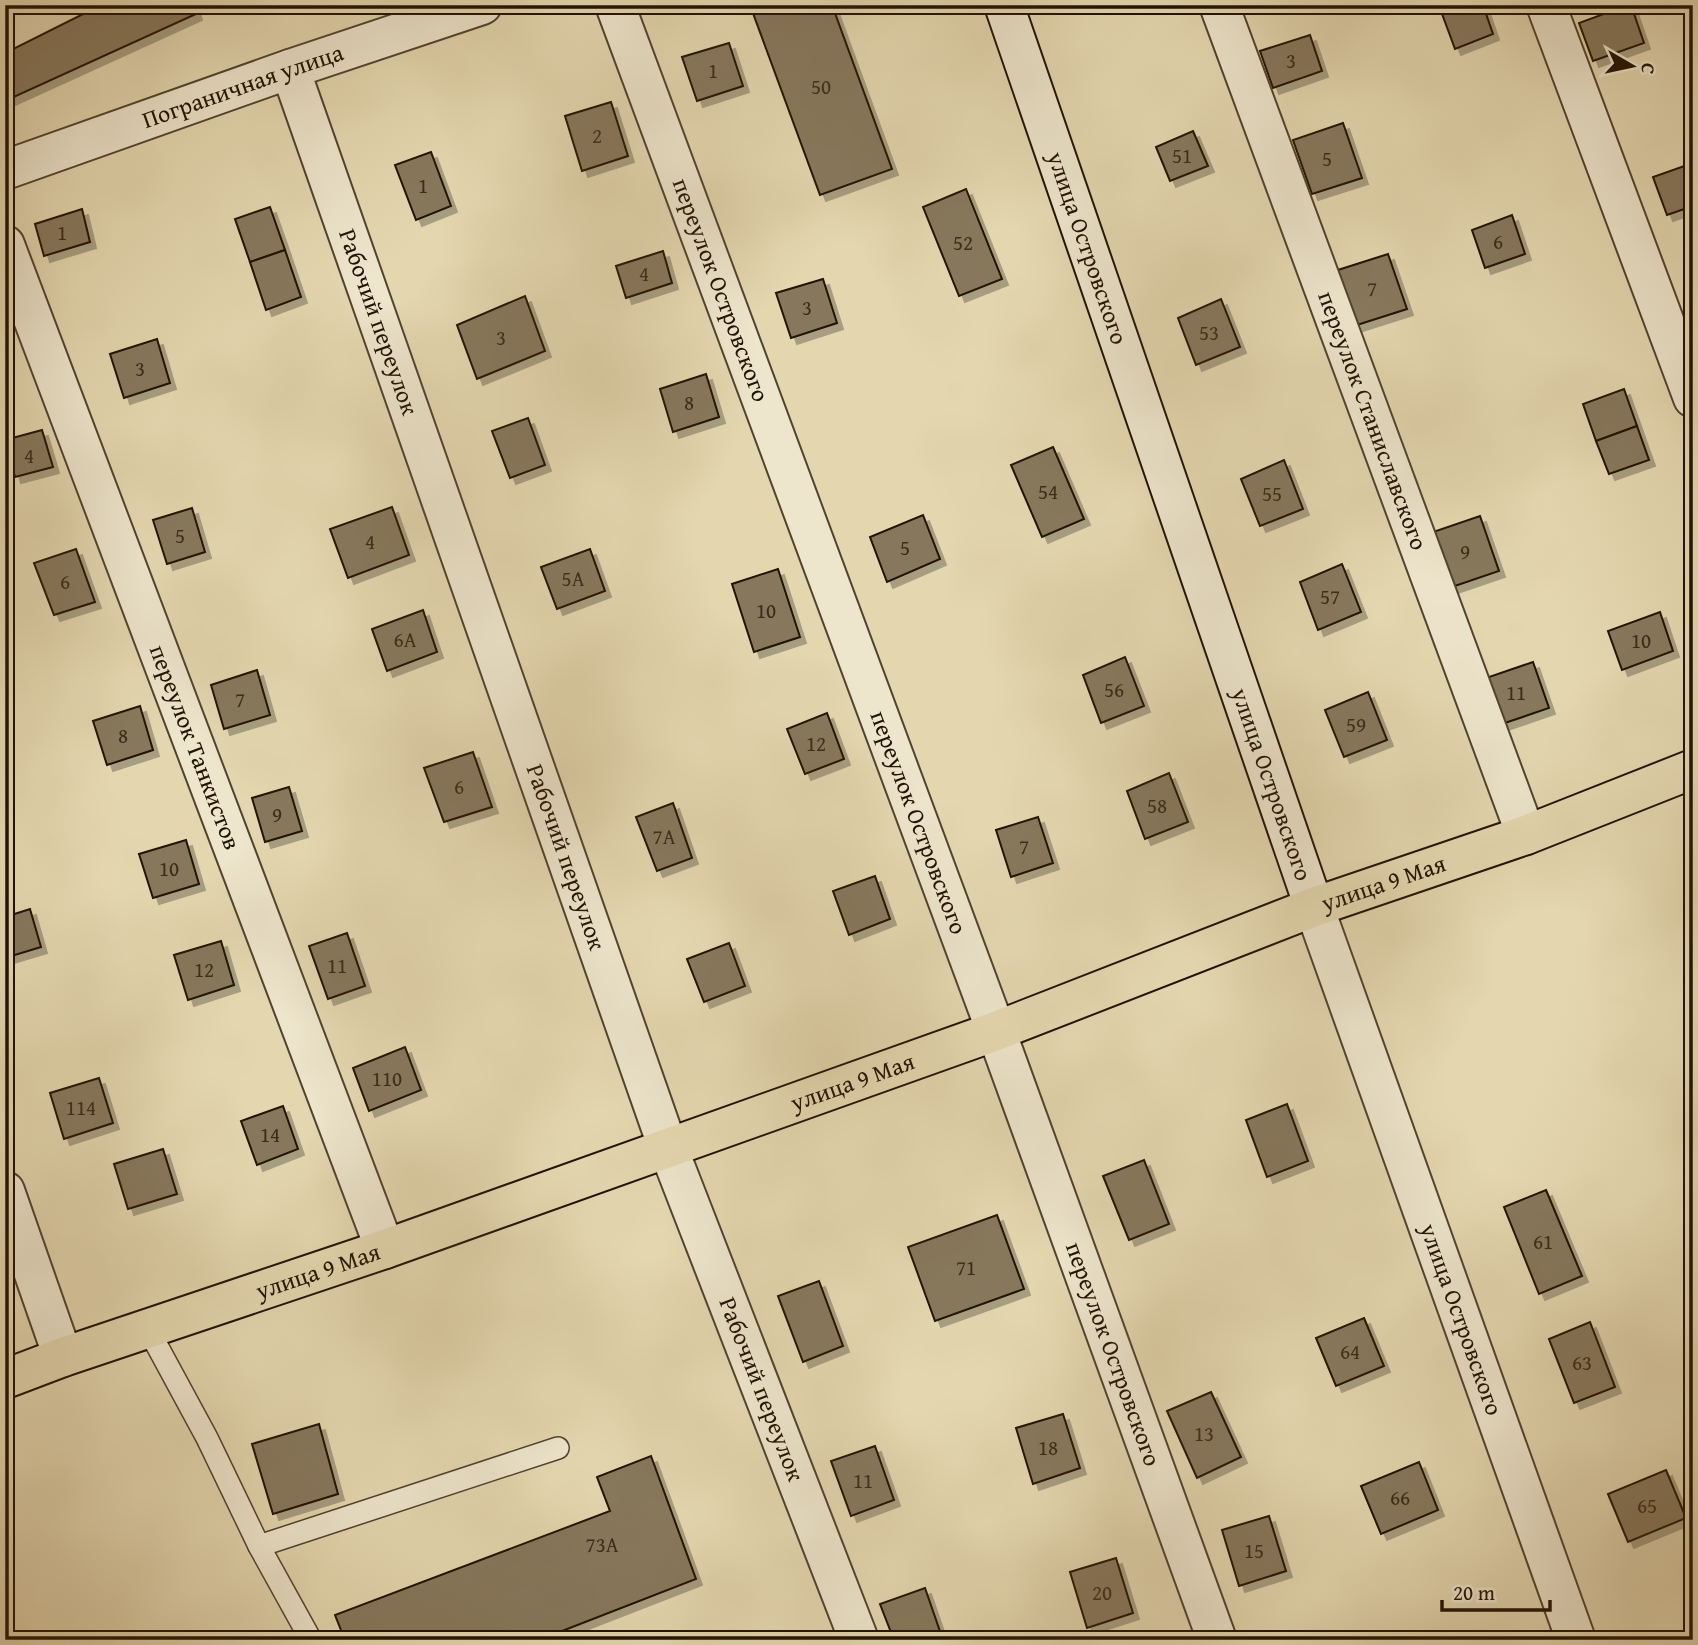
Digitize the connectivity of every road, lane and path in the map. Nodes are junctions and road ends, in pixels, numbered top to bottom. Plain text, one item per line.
1 (482, 5) edge
2 (615, 5) edge
3 (1004, 5) edge
4 (1219, 5) edge
5 (1546, 5) edge
6 (290, 69) junction
7 (5, 170) edge
8 (5, 245) edge
9 (1693, 398) edge
10 (1693, 769) edge
11 (1525, 835) junction
12 (1314, 907) junction
13 (996, 1031) junction
14 (668, 1148) junction
15 (5, 1191) edge
16 (385, 1249) junction
17 (148, 1329) junction
18 (63, 1357) junction
19 (5, 1379) edge
20 (558, 1448) dead end
21 (259, 1546) junction
22 (311, 1640) edge
23 (859, 1640) edge
24 (1217, 1640) edge
25 (1576, 1640) edge

1 - 6 street, Пограничная улица
2 - 13 street, переулок Островского
3 - 12 street, улица Островского
4 - 11 street, переулок Станиславского
5 - 9 street
6 - 7 street, Пограничная улица
6 - 14 street, Рабочий переулок
8 - 16 street, переулок Танкистов
10 - 11 main road, улица 9 Мая
11 - 12 main road, улица 9 Мая
12 - 13 main road, улица 9 Мая
12 - 25 street, улица Островского
13 - 14 main road, улица 9 Мая
13 - 24 street, переулок Островского
14 - 16 main road, улица 9 Мая
14 - 23 street, Рабочий переулок
15 - 18 street
16 - 17 main road, улица 9 Мая
17 - 18 main road, улица 9 Мая
17 - 21 lane
18 - 19 main road, улица 9 Мая
20 - 21 lane
21 - 22 lane

